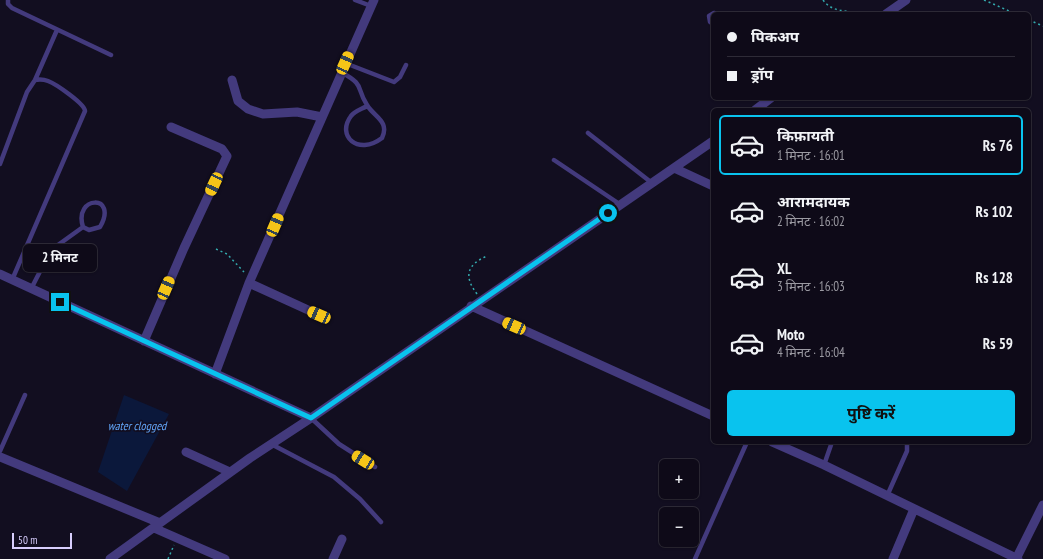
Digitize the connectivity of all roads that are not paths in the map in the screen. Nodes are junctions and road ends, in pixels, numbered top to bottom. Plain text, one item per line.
1 (8, 0) edge
2 (356, 0) edge
3 (906, 0) edge
4 (372, 3) edge
5 (889, 12) edge
6 (57, 30) junction
7 (111, 55) dead end
8 (345, 63) junction
9 (406, 65) dead end
10 (341, 72) junction
11 (35, 80) junction
12 (232, 80) dead end
13 (768, 100) edge
14 (367, 106) junction
15 (758, 108) edge
16 (322, 116) junction
17 (171, 127) dead end
18 (588, 133) dead end
19 (711, 142) edge
20 (554, 160) dead end
21 (0, 164) edge
22 (674, 168) junction
23 (652, 183) junction
24 (711, 185) edge
25 (621, 204) junction
26 (82, 227) junction
27 (0, 274) edge
28 (12, 280) junction
29 (250, 281) junction
30 (32, 289) junction
31 (471, 306) junction
32 (319, 315) dead end
33 (144, 341) junction
34 (215, 374) junction
35 (25, 395) dead end
36 (711, 415) edge
37 (311, 418) junction
38 (271, 444) junction
39 (746, 444) edge
40 (777, 444) edge
41 (831, 444) edge
42 (907, 444) edge
43 (0, 451) edge
44 (186, 452) dead end
45 (0, 457) edge
46 (824, 465) junction
47 (375, 468) dead end
48 (230, 472) junction
49 (887, 496) junction
50 (1043, 505) edge
51 (914, 509) junction
52 (381, 522) dead end
53 (157, 525) junction
54 (342, 539) dead end
55 (110, 559) edge
56 (225, 559) edge
57 (333, 559) edge
58 (695, 559) edge
59 (893, 559) edge
60 (1016, 559) edge

1 - 6 lane
2 - 4 lane
3 - 5 street
4 - 8 street
6 - 7 lane
6 - 11 lane
8 - 9 lane
8 - 10 street
10 - 14 lane
10 - 16 street
11 - 21 lane
11 - 28 lane
12 - 16 street
13 - 15 street
14 - 14 lane
16 - 29 street
17 - 33 street
18 - 23 lane
19 - 22 street
20 - 25 lane
22 - 23 street
22 - 24 street
23 - 25 street
25 - 31 street
26 - 26 lane
26 - 30 lane
27 - 28 street
28 - 30 street
29 - 32 street
29 - 34 street
30 - 33 street
31 - 36 street
31 - 37 street
33 - 34 street
34 - 37 street
35 - 43 lane
37 - 38 street
37 - 47 lane
38 - 48 street
38 - 52 lane
39 - 58 lane
40 - 46 street
41 - 46 lane
42 - 49 lane
44 - 48 street
45 - 53 street
46 - 49 street
48 - 53 street
49 - 51 street
50 - 60 street
51 - 59 street
51 - 60 street
53 - 55 street
53 - 56 street
54 - 57 street

